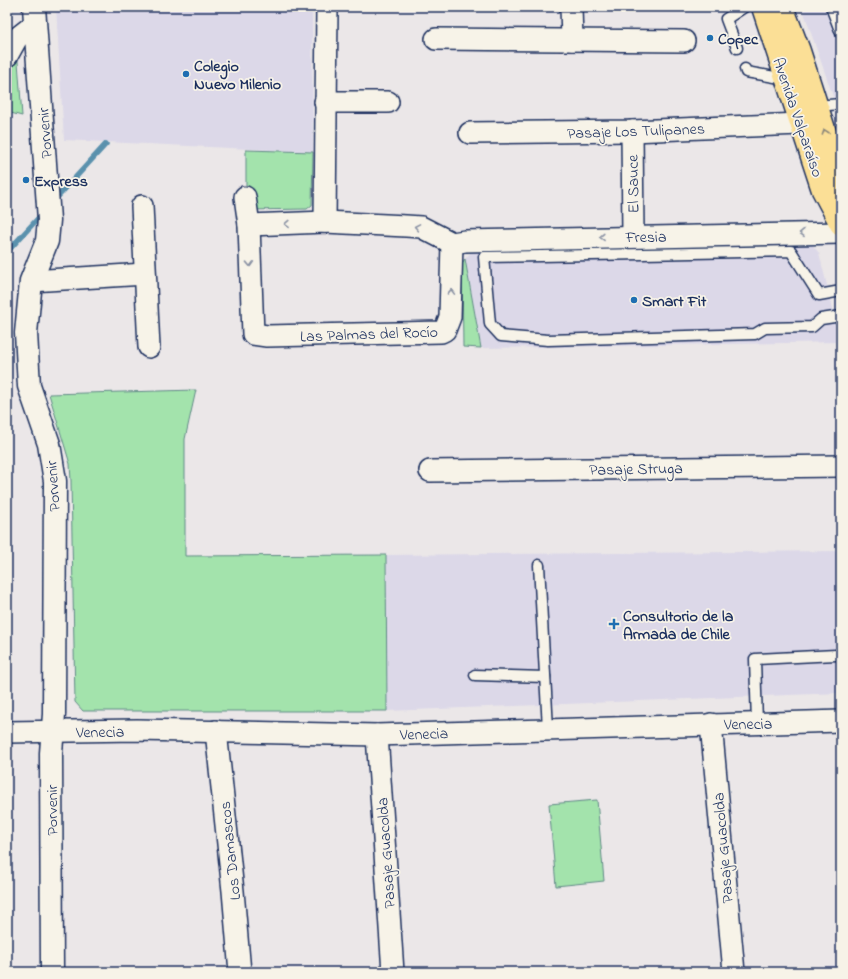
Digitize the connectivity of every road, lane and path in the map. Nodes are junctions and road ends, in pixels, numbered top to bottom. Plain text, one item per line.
1 (327, 7) edge
2 (572, 7) edge
3 (744, 7) edge
4 (763, 7) edge
5 (782, 7) edge
6 (832, 7) edge
7 (35, 16) edge
8 (841, 33) edge
9 (436, 39) dead end
10 (572, 40) junction
11 (684, 41) dead end
12 (737, 48) dead end
13 (7, 56) edge
14 (745, 69) dead end
15 (786, 79) junction
16 (325, 102) junction
17 (388, 102) dead end
18 (841, 104) edge
19 (816, 106) junction
20 (801, 124) junction
21 (632, 131) junction
22 (470, 133) dead end
23 (841, 182) edge
24 (245, 197) dead end
25 (142, 206) dead end
26 (325, 222) junction
27 (841, 224) edge
28 (249, 225) junction
29 (841, 233) edge
30 (633, 236) junction
31 (452, 243) junction
32 (145, 274) junction
33 (32, 281) junction
34 (841, 291) edge
35 (841, 316) edge
36 (149, 347) dead end
37 (841, 466) edge
38 (430, 470) dead end
39 (539, 565) dead end
40 (836, 655) dead end
41 (475, 675) dead end
42 (545, 677) junction
43 (841, 721) edge
44 (757, 723) junction
45 (711, 724) junction
46 (548, 729) junction
47 (53, 731) junction
48 (216, 731) junction
49 (7, 732) edge
50 (377, 735) junction
51 (52, 972) edge
52 (240, 972) edge
53 (393, 972) edge
54 (734, 972) edge

1 - 16 street
2 - 10 street
3 - 12 lane
4 - 15 main road, Avenida Valparaíso
5 - 19 main road, Avenida Valparaíso
6 - 8 lane
7 - 13 street
7 - 33 street, Porvenir
9 - 10 street
10 - 11 street
14 - 15 lane
15 - 20 main road, Avenida Valparaíso
16 - 17 street
16 - 26 street
18 - 19 lane
23 -> 19 main road, Avenida Valparaíso
20 - 21 street, Pasaje Los Tulipanes
20 - 27 main road, Avenida Valparaíso
21 - 22 street, Pasaje Los Tulipanes
21 - 30 street, El Sauce
24 - 28 street, Las Palmas del Rocío
25 - 32 street
26 -> 28 street
31 -> 26 street
28 -> 31 street, Las Palmas del Rocío
29 -> 30 street, Fresia
30 -> 31 street, Fresia
32 - 33 street
32 - 36 street
33 - 47 street, Porvenir
34 - 35 lane
37 - 38 street, Pasaje Struga
39 - 42 lane
40 - 44 lane
41 - 42 lane
42 - 46 lane
43 - 44 street, Venecia
44 - 45 street, Venecia
45 - 46 street, Venecia
45 - 54 street, Pasaje Guacolda
46 - 50 street, Venecia
47 - 48 street, Venecia
47 - 49 street, Venecia
47 - 51 street, Porvenir
48 - 50 street, Venecia
48 - 52 street, Los Damascos
50 - 53 street, Pasaje Guacolda

